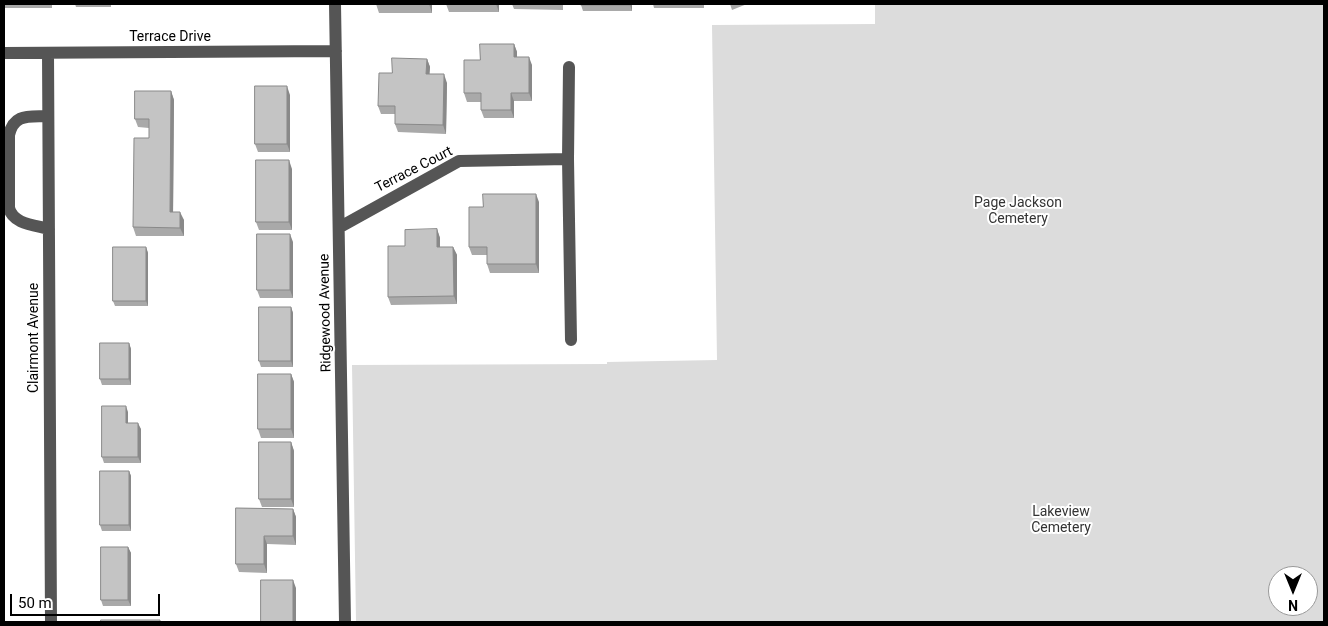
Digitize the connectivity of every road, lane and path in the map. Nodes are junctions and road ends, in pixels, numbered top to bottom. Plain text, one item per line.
1 (335, 4) edge
2 (336, 51) junction
3 (4, 53) edge
4 (48, 53) junction
5 (569, 67) dead end
6 (48, 116) junction
7 (568, 159) junction
8 (340, 227) junction
9 (49, 229) junction
10 (571, 340) dead end
11 (51, 622) edge
12 (345, 622) edge

1 - 2 street, Ridgewood Avenue
2 - 4 street, Terrace Drive
2 - 8 street, Ridgewood Avenue
3 - 4 street, Terrace Drive
4 - 6 street, Clairmont Avenue
5 - 7 street
6 - 9 street, Clairmont Avenue
6 - 9 street
7 - 8 street, Terrace Court
7 - 10 street
8 - 12 street, Ridgewood Avenue
9 - 11 street, Clairmont Avenue

